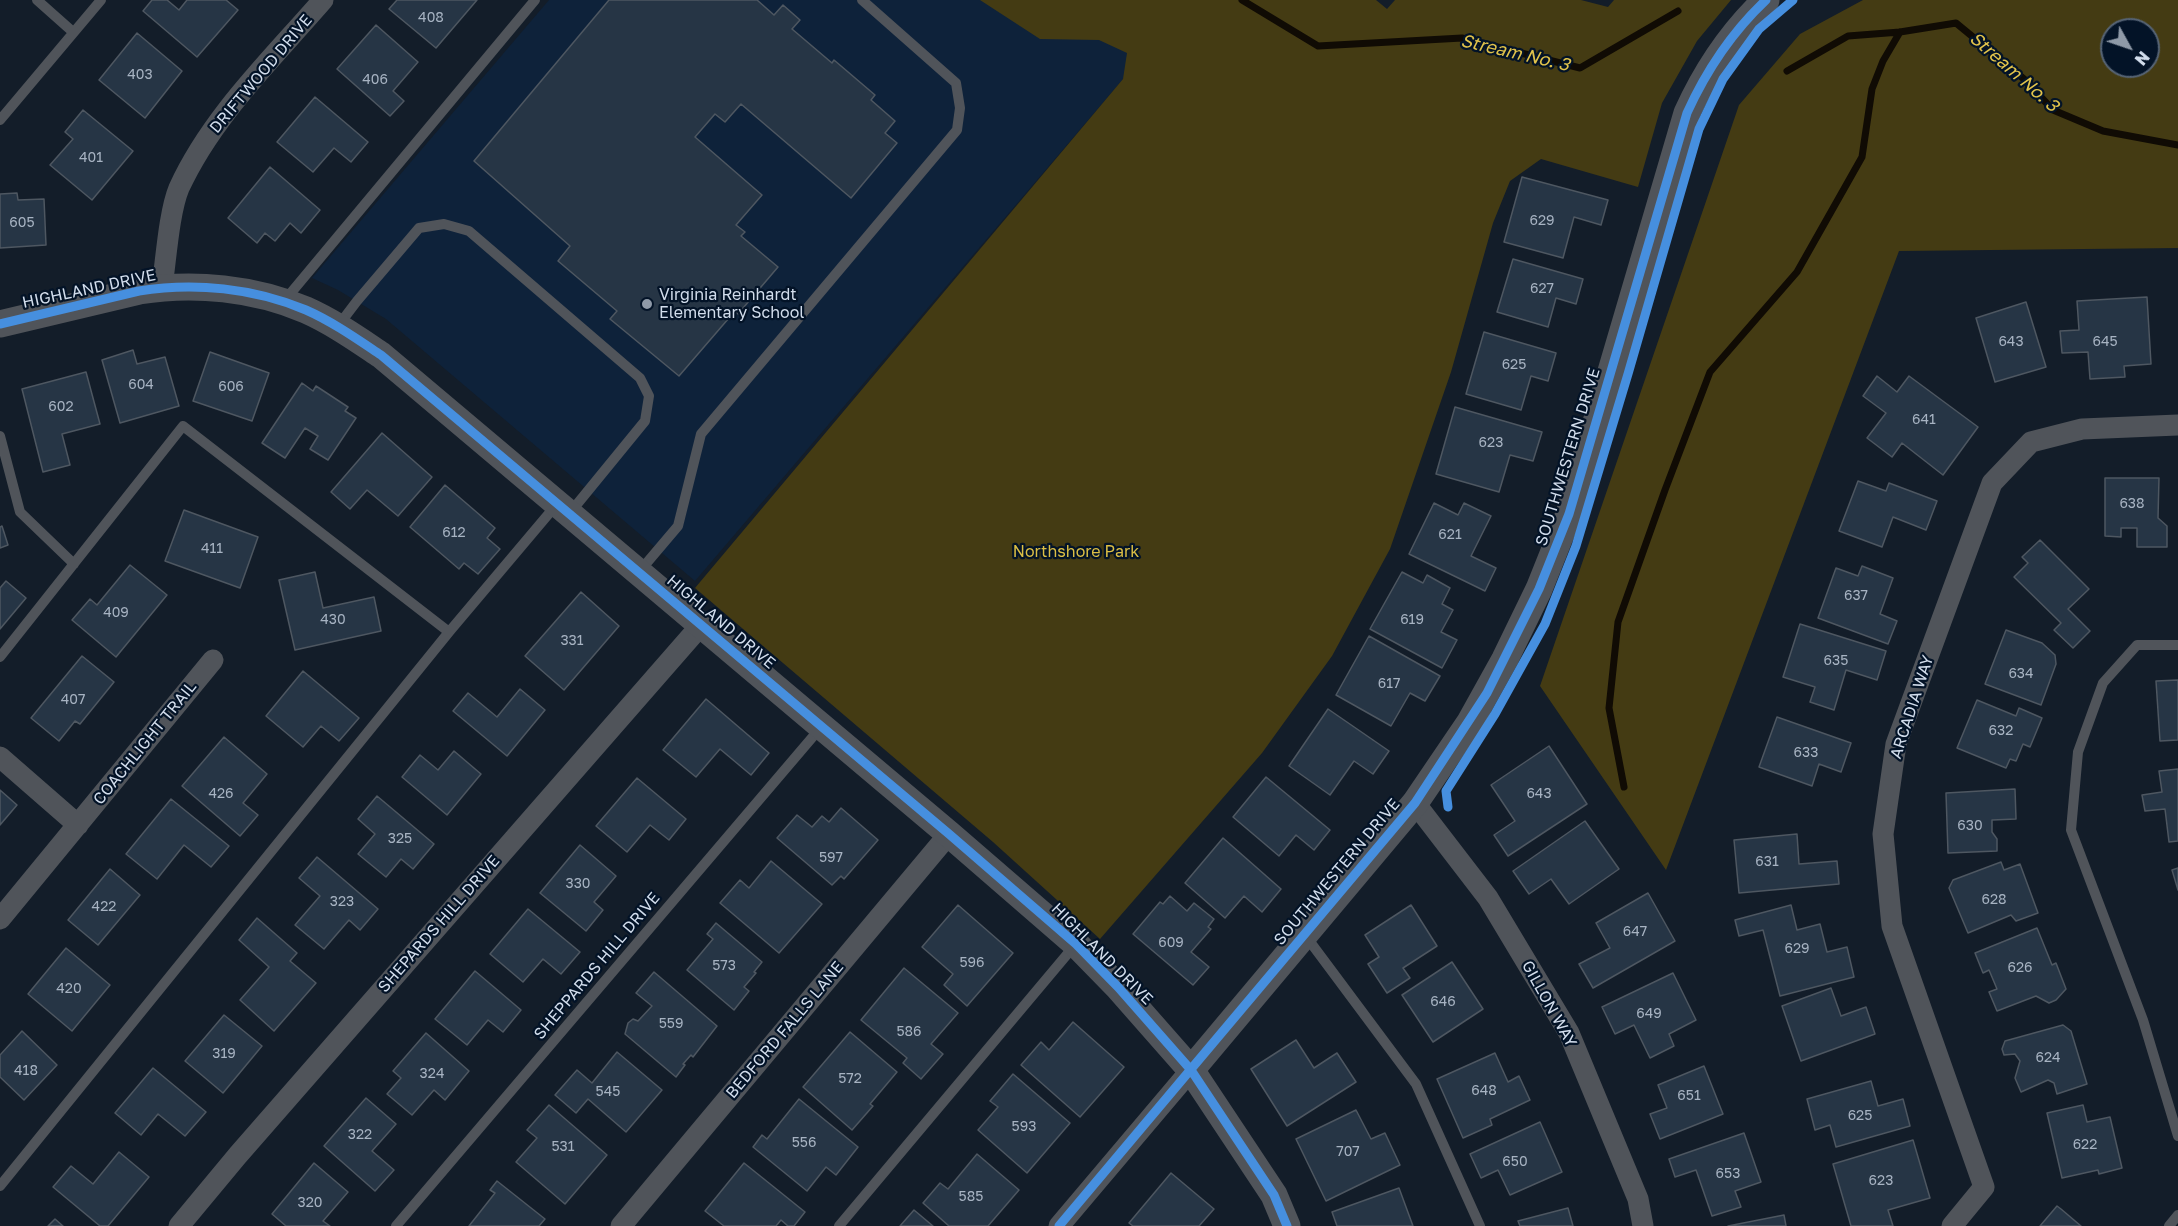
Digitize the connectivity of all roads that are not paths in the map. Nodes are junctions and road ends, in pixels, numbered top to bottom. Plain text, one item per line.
1 (37, 0) edge
2 (101, 0) edge
3 (323, 0) edge
4 (535, 0) edge
5 (861, 0) edge
6 (1766, 0) edge
7 (73, 32) junction
8 (0, 120) edge
9 (162, 287) junction
10 (282, 302) junction
11 (0, 324) edge
12 (338, 327) junction
13 (2178, 425) edge
14 (0, 436) edge
15 (563, 509) junction
16 (74, 564) junction
17 (639, 572) junction
18 (702, 624) junction
19 (449, 632) junction
20 (2178, 645) edge
21 (0, 657) edge
22 (213, 660) dead end
23 (822, 726) junction
24 (0, 757) edge
25 (1415, 803) junction
26 (78, 825) junction
27 (949, 834) junction
28 (0, 919) edge
29 (1304, 934) junction
30 (1076, 944) junction
31 (1191, 1070) junction
32 (2178, 1136) edge
33 (0, 1185) edge
34 (2178, 1215) edge
35 (179, 1226) edge
36 (396, 1226) edge
37 (621, 1226) edge
38 (839, 1226) edge
39 (1059, 1226) edge
40 (1287, 1226) edge
41 (1480, 1226) edge
42 (1643, 1226) edge
43 (1952, 1226) edge
44 (2169, 1226) edge

1 - 7 lane
2 - 7 lane
3 - 9 street, DRIFTWOOD DRIVE
4 - 10 lane
5 - 17 lane
6 - 25 street, SOUTHWESTERN DRIVE
7 - 8 lane
9 - 10 street, HIGHLAND DRIVE
9 - 11 street, HIGHLAND DRIVE
10 - 12 street, HIGHLAND DRIVE
12 - 15 street, HIGHLAND DRIVE
12 - 15 lane
13 - 43 street, ARCADIA WAY
14 - 16 lane
15 - 17 street, HIGHLAND DRIVE
15 - 19 lane
16 - 19 lane
16 - 21 lane
17 - 18 street, HIGHLAND DRIVE
18 - 23 street, HIGHLAND DRIVE
18 - 35 street, SHEPARDS HILL DRIVE
19 - 33 lane
20 - 32 lane
22 - 26 street, COACHLIGHT TRAIL
23 - 27 street, HIGHLAND DRIVE
23 - 36 lane, SHEPPARDS HILL DRIVE
24 - 26 street
25 - 29 street, SOUTHWESTERN DRIVE
25 - 42 street, GILLON WAY
26 - 28 street, COACHLIGHT TRAIL
27 - 30 street, HIGHLAND DRIVE
27 - 37 street, BEDFORD FALLS LANE
29 - 31 street, SOUTHWESTERN DRIVE
29 - 41 lane
30 - 31 street, HIGHLAND DRIVE
30 - 38 lane
31 - 39 street, SOUTHWESTERN DRIVE
31 - 40 street, HIGHLAND DRIVE
34 - 44 lane

